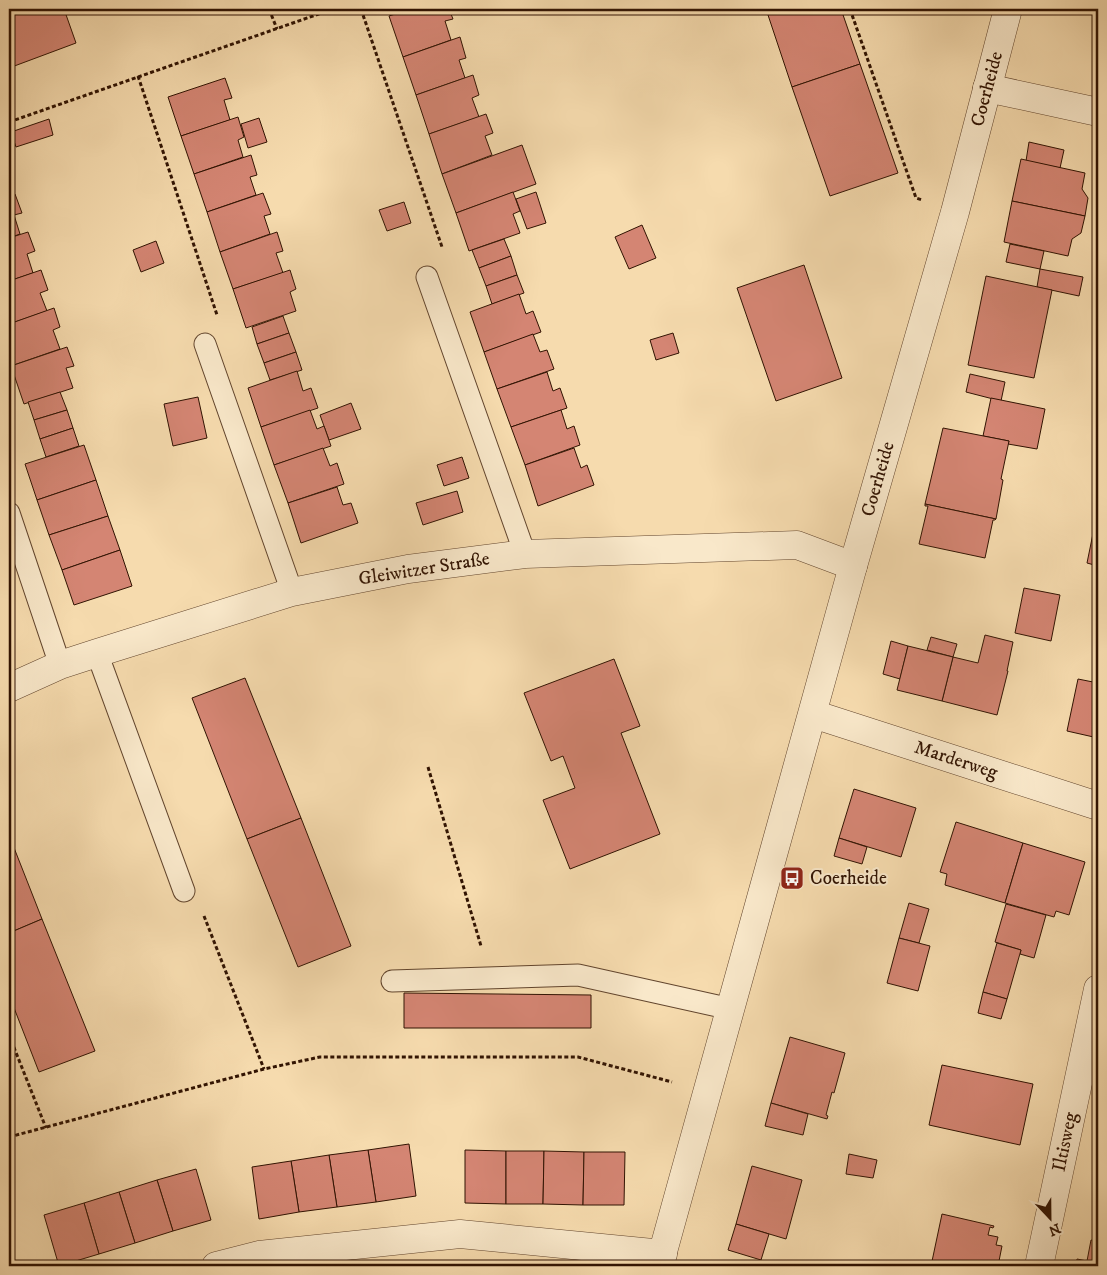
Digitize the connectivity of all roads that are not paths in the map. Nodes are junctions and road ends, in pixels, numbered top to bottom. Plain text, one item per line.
1 (1008, 9) edge
2 (987, 88) junction
3 (1098, 112) edge
4 (427, 277) road end
5 (205, 344) road end
6 (9, 513) edge
7 (525, 554) junction
8 (853, 566) junction
9 (292, 592) junction
10 (97, 652) junction
11 (60, 665) junction
12 (9, 688) edge
13 (813, 714) junction
14 (1098, 806) edge
15 (184, 891) road end
16 (392, 981) dead end
17 (1098, 989) edge
18 (731, 1009) junction
19 (661, 1260) edge
20 (216, 1266) edge
21 (1039, 1266) edge

1 - 2 street, Coerheide
2 - 3 street
2 - 8 street, Coerheide
4 - 7 lane
5 - 9 lane
6 - 11 lane
7 - 8 street, Gleiwitzer Straße
7 - 9 street, Gleiwitzer Straße
8 - 13 street, Coerheide
9 - 10 street, Gleiwitzer Straße
10 - 11 street, Gleiwitzer Straße
10 - 15 lane
11 - 12 street, Gleiwitzer Straße
13 - 14 street, Marderweg
13 - 18 street, Coerheide
16 - 18 lane
17 - 21 street, Iltisweg
18 - 19 street, Coerheide
19 - 20 street

